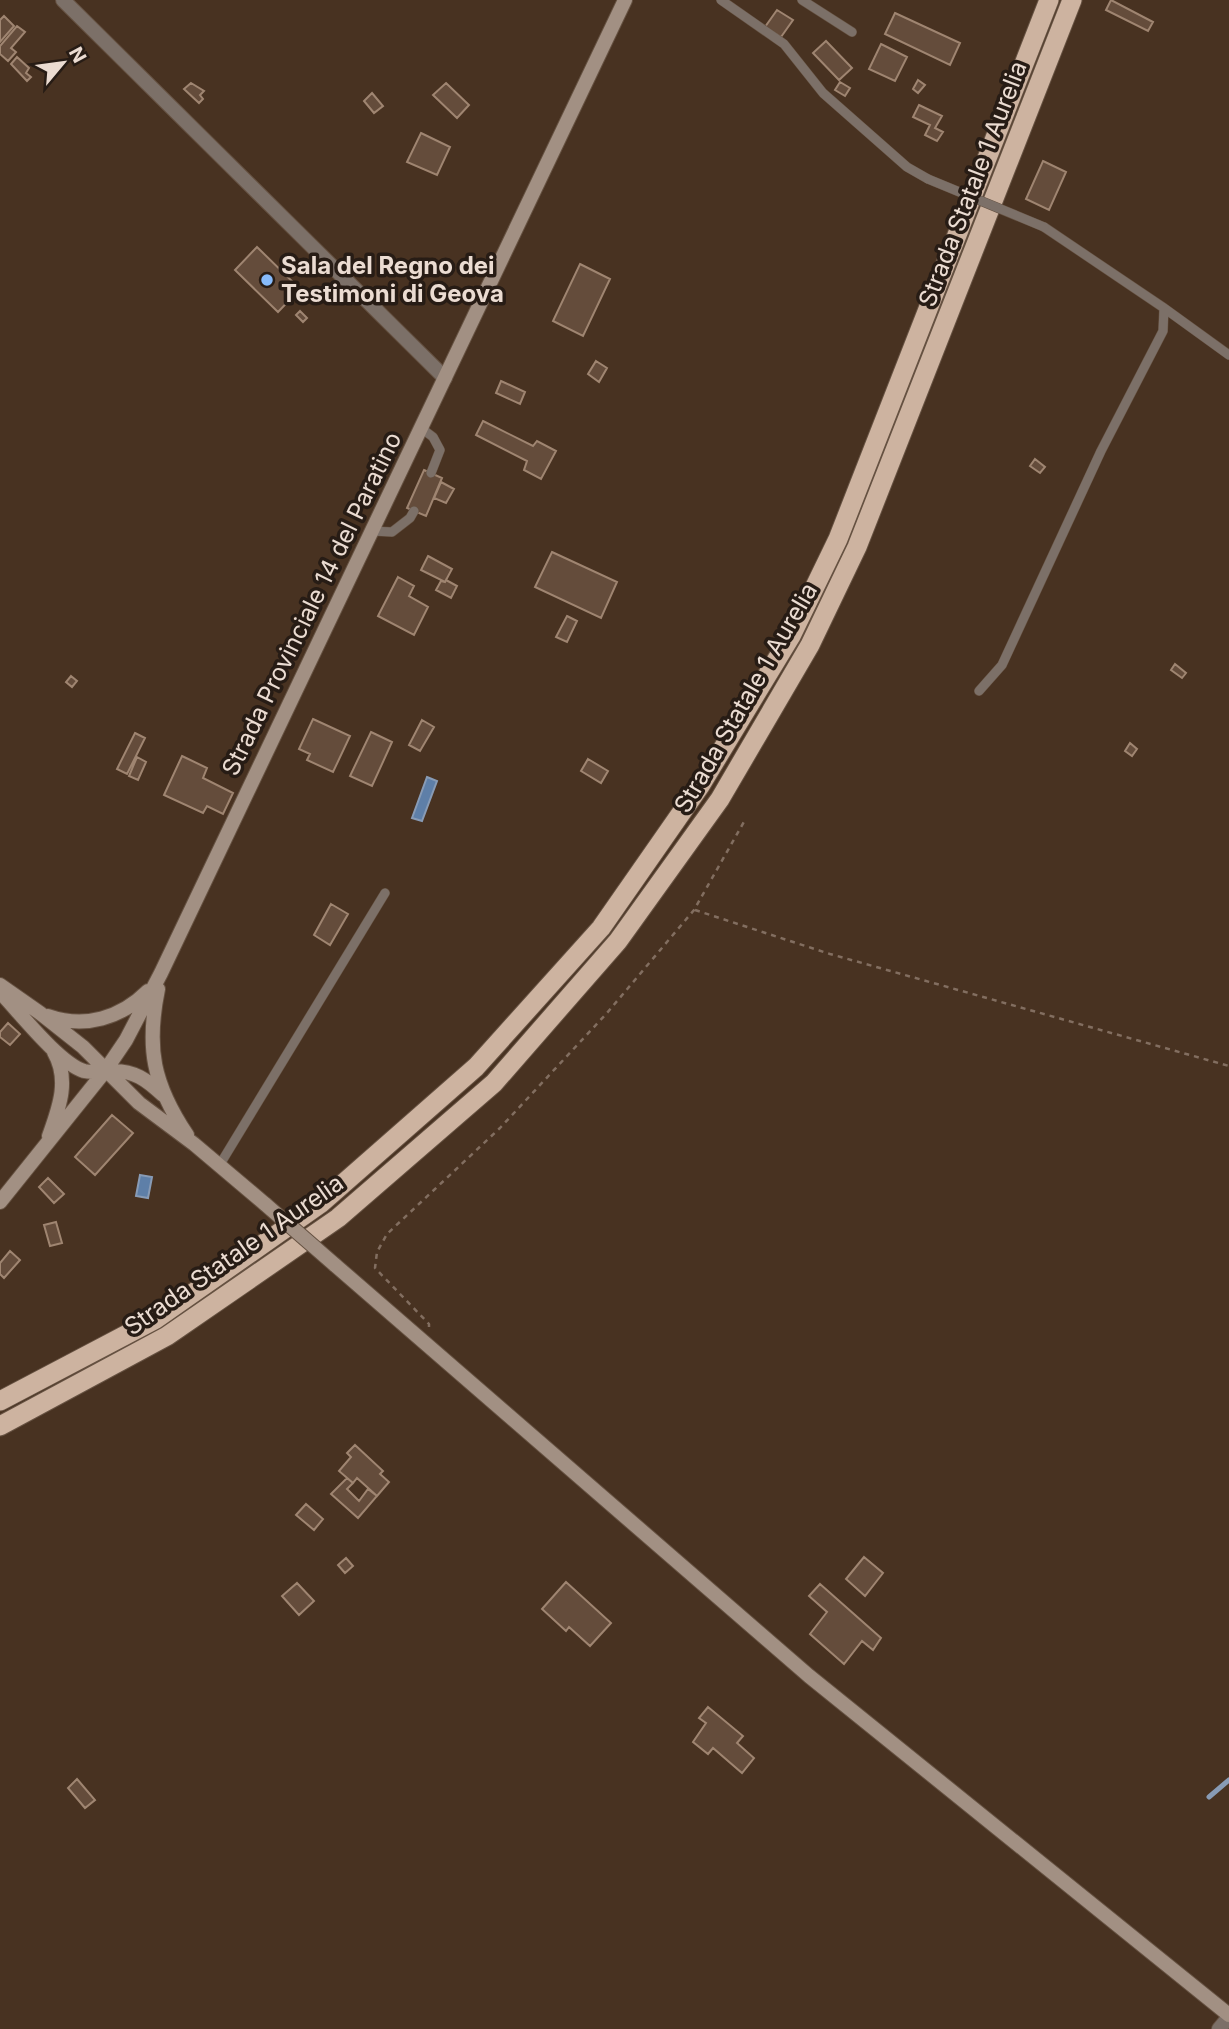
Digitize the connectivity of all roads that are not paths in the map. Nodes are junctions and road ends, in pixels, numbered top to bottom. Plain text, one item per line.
1 (63, 0) edge
2 (625, 0) edge
3 (721, 0) edge
4 (802, 0) edge
5 (1049, 0) edge
6 (1072, 0) edge
7 (852, 32) dead end
8 (1164, 308) junction
9 (1229, 355) edge
10 (445, 379) junction
11 (421, 428) junction
12 (431, 473) dead end
13 (414, 511) dead end
14 (372, 531) junction
15 (979, 691) dead end
16 (385, 893) dead end
17 (161, 973) junction
18 (0, 985) edge
19 (0, 992) edge
20 (40, 1013) junction
21 (50, 1045) junction
22 (105, 1071) junction
23 (163, 1095) junction
24 (194, 1144) junction
25 (46, 1147) junction
26 (219, 1166) junction
27 (0, 1202) edge
28 (0, 1402) edge
29 (0, 1426) edge
30 (1229, 2016) edge
31 (1219, 2029) edge

1 - 10 street
2 - 10 main road, Strada Provinciale 14 del Paratino
3 - 8 lane, bridge
4 - 7 lane
5 - 28 highway, Strada Statale 1 Aurelia
6 - 29 highway, Strada Statale 1 Aurelia
8 - 9 lane
8 - 15 lane
10 - 11 main road, Strada Provinciale 14 del Paratino
11 - 12 lane
11 - 14 main road, Strada Provinciale 14 del Paratino
13 - 14 lane
14 - 17 main road, Strada Provinciale 14 del Paratino
16 - 26 lane
17 - 20 main road
17 - 22 main road, Strada Provinciale 14 del Paratino
17 - 23 main road
18 - 20 main road
19 - 21 main road
20 - 22 main road
21 - 22 main road
21 - 25 main road
22 - 23 main road
22 - 24 main road
22 - 25 main road, Strada Provinciale 14 del Paratino
23 - 24 main road
24 - 26 main road
25 - 27 main road, Strada Provinciale 14 del Paratino
26 - 30 main road, bridge
30 - 31 street

